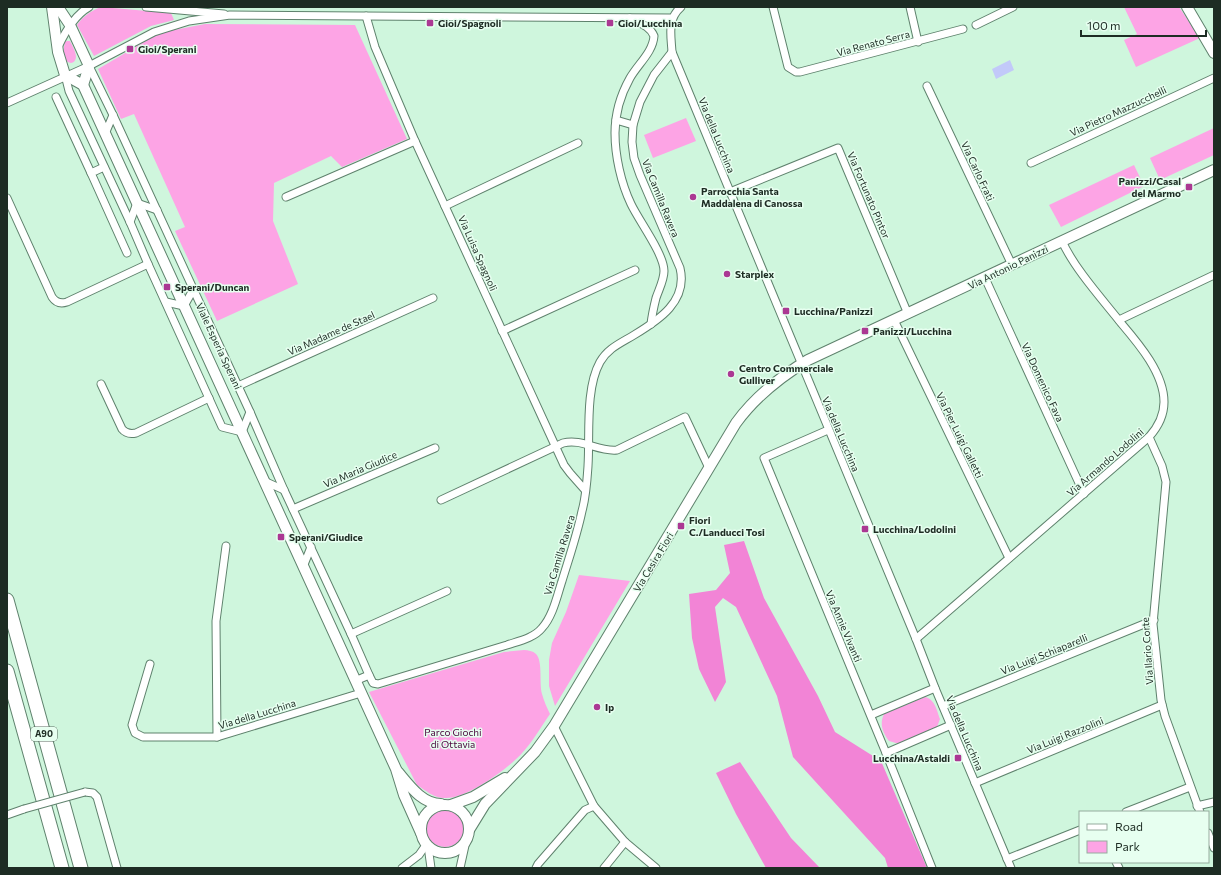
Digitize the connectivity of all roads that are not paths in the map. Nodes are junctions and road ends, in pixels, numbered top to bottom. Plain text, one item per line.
1 (52, 7) edge
2 (58, 7) edge
3 (90, 7) edge
4 (146, 7) edge
5 (681, 7) edge
6 (774, 7) edge
7 (910, 7) edge
8 (1012, 7) edge
9 (1187, 7) edge
10 (230, 15) junction
11 (366, 16) junction
12 (628, 18) junction
13 (672, 18) junction
14 (70, 25) junction
15 (976, 25) dead end
16 (963, 29) dead end
17 (918, 42) junction
18 (57, 48) junction
19 (672, 52) junction
20 (1214, 53) edge
21 (89, 66) junction
22 (65, 75) junction
23 (1214, 78) edge
24 (82, 85) junction
25 (927, 86) dead end
26 (56, 97) dead end
27 (7, 103) edge
28 (113, 115) junction
29 (616, 120) junction
30 (633, 125) junction
31 (106, 134) junction
32 (415, 141) junction
33 (578, 144) dead end
34 (100, 157) junction
35 (86, 163) junction
36 (1031, 163) dead end
37 (104, 167) junction
38 (1214, 170) edge
39 (91, 173) junction
40 (109, 177) junction
41 (95, 183) junction
42 (730, 192) junction
43 (286, 197) dead end
44 (7, 198) edge
45 (137, 203) junction
46 (445, 206) junction
47 (157, 210) junction
48 (130, 222) junction
49 (1062, 241) junction
50 (127, 253) dead end
51 (148, 264) junction
52 (1012, 265) junction
53 (635, 270) dead end
54 (1214, 275) edge
55 (985, 278) junction
56 (193, 290) junction
57 (433, 298) dead end
58 (166, 302) junction
59 (184, 306) junction
60 (908, 314) junction
61 (894, 320) junction
62 (1118, 320) junction
63 (651, 324) junction
64 (502, 331) junction
65 (801, 364) junction
66 (101, 384) dead end
67 (238, 386) junction
68 (210, 398) junction
69 (250, 412) junction
70 (828, 430) junction
71 (242, 432) junction
72 (1149, 437) junction
73 (589, 445) junction
74 (556, 446) junction
75 (435, 448) dead end
76 (709, 468) junction
77 (264, 481) junction
78 (284, 490) junction
79 (586, 490) junction
80 (1084, 494) junction
81 (441, 500) dead end
82 (293, 509) junction
83 (226, 546) dead end
84 (311, 548) junction
85 (1009, 558) junction
86 (303, 566) junction
87 (447, 591) dead end
88 (7, 600) edge
89 (1154, 620) junction
90 (351, 634) junction
91 (916, 639) junction
92 (150, 664) dead end
93 (7, 671) edge
94 (368, 674) junction
95 (355, 681) junction
96 (935, 688) junction
97 (361, 693) junction
98 (1162, 705) junction
99 (942, 706) junction
100 (871, 716) junction
101 (951, 725) junction
102 (554, 726) junction
103 (217, 738) junction
104 (886, 753) junction
105 (396, 769) junction
106 (515, 772) junction
107 (975, 783) junction
108 (1190, 787) junction
109 (1214, 802) edge
110 (446, 805) junction
111 (594, 806) junction
112 (1199, 809) edge
113 (1129, 811) edge
114 (7, 815) edge
115 (469, 830) junction
116 (1079, 830) edge
117 (421, 833) junction
118 (1209, 836) edge
119 (466, 841) junction
120 (625, 842) junction
121 (427, 846) junction
122 (1214, 848) edge
123 (1007, 859) junction
124 (62, 868) edge
125 (81, 868) edge
126 (117, 868) edge
127 (402, 868) edge
128 (431, 868) edge
129 (460, 868) edge
130 (536, 868) edge
131 (604, 868) edge
132 (656, 868) edge
133 (932, 868) edge
134 (1011, 868) edge

1 - 18 street
2 - 14 street, Viale Esperia Sperani
3 - 14 street
4 - 10 street
5 - 13 street
6 - 17 street, Via Renato Serra
7 - 17 street
8 - 15 street
9 - 20 street
10 - 11 street
10 - 21 street
11 - 12 street
11 - 32 street, Via Luisa Spagnoli
12 - 13 street
12 - 29 street
13 - 19 street, Via della Lucchina
14 - 18 street
14 - 21 street, Viale Esperia Sperani
16 - 17 street, Via Renato Serra
18 - 22 street
19 - 30 street, Via Camilla Ravera
19 - 42 street, Via della Lucchina
21 - 22 street
21 - 24 street
21 - 28 street, Viale Esperia Sperani
22 - 24 street
22 - 27 street
22 - 34 street
23 - 36 street, Via Pietro Mazzucchelli
24 - 31 street, Viale Esperia Sperani
25 - 52 street, Via Carlo Frati
26 - 35 street
28 - 31 street
28 - 47 street, Viale Esperia Sperani
29 - 30 street
29 - 63 street
30 - 63 street, Via Camilla Ravera
31 - 45 street, Viale Esperia Sperani
32 - 43 street
32 - 46 street, Via Luisa Spagnoli
33 - 46 street
34 - 35 street
34 - 37 street
35 - 39 street
37 - 39 street
37 - 40 street
38 - 49 street, Via Antonio Panizzi
39 - 41 street
40 - 41 street
40 - 48 street
41 - 50 street
42 - 60 street, Via Fortunato Pintor
42 - 65 street, Via della Lucchina
44 - 51 street
45 - 47 street
45 - 48 street
45 - 59 street, Viale Esperia Sperani
46 - 64 street, Via Luisa Spagnoli
47 - 56 street, Viale Esperia Sperani
48 - 51 street
49 - 52 street, Via Antonio Panizzi
49 - 62 street, Via Armando Lodolini
51 - 58 street
52 - 55 street, Via Antonio Panizzi
53 - 64 street
54 - 62 street
55 - 60 street, Via Antonio Panizzi
55 - 80 street, Via Domenico Fava
56 - 59 street
56 - 67 street, Viale Esperia Sperani
57 - 67 street, Via Madame de Stael
58 - 59 street
58 - 68 street
59 - 71 street, Viale Esperia Sperani
60 - 61 street, Via Antonio Panizzi
61 - 65 street, Via Antonio Panizzi
61 - 85 street, Via Pier Luigi Galletti
62 - 72 street, Via Armando Lodolini
63 - 73 street, Via Camilla Ravera
64 - 74 street, Via Luisa Spagnoli
65 - 70 street, Via della Lucchina
65 - 76 street, Via Cesira Fiori
66 - 68 street
67 - 69 street, Viale Esperia Sperani
68 - 71 street
69 - 71 street
69 - 78 street, Viale Esperia Sperani
70 - 91 street, Via della Lucchina
70 - 100 street, Via Annie Vivanti
71 - 77 street, Viale Esperia Sperani
72 - 80 street, Via Armando Lodolini
72 - 89 street, Via Ilario Corte
73 - 74 street
73 - 76 street
73 - 79 street, Via Camilla Ravera
74 - 79 street, Via Luisa Spagnoli
74 - 81 street
75 - 82 street, Via Maria Giudice
76 - 102 street, Via Cesira Fiori
77 - 78 street
77 - 86 street, Viale Esperia Sperani
78 - 82 street, Viale Esperia Sperani
79 - 94 street, Via Camilla Ravera
80 - 85 street, Via Armando Lodolini
82 - 84 street, Viale Esperia Sperani
83 - 103 street
84 - 86 street
84 - 90 street, Viale Esperia Sperani
85 - 91 street, Via Armando Lodolini
86 - 95 street, Viale Esperia Sperani
87 - 90 street
88 - 125 highway, A90
89 - 98 street, Via Ilario Corte
89 - 99 street, Via Luigi Schiaparelli
90 - 94 street, Viale Esperia Sperani
91 - 96 street, Via della Lucchina
92 - 103 street, Via della Lucchina
93 - 124 highway, A90
94 - 95 street
95 - 97 street, Viale Esperia Sperani
96 - 99 street, Via della Lucchina
96 - 100 street
97 - 103 street, Via della Lucchina
97 - 105 street, Viale Esperia Sperani
98 - 107 street, Via Luigi Razzolini
98 - 108 street, Via Ilario Corte
99 - 101 street, Via della Lucchina
100 - 104 street, Via Annie Vivanti
101 - 104 street
101 - 107 street, Via della Lucchina
102 - 106 street, Via Cesira Fiori
102 - 111 street
104 - 133 street, Via Annie Vivanti
105 - 110 street, Viale Esperia Sperani
105 - 117 street, Viale Esperia Sperani
106 - 110 street, Via Cesira Fiori
106 - 115 street, Via Cesira Fiori
107 - 123 street, Via della Lucchina
108 - 112 street, Via Ilario Corte
108 - 113 street
109 - 112 street
110 - 115 street
110 - 117 street
111 - 120 street
111 - 130 street
114 - 126 street, bridge
115 - 119 street
116 - 123 street
117 - 121 street
118 - 122 street
119 - 121 street
119 - 129 street
120 - 131 street
120 - 132 street
121 - 127 street
121 - 128 street
123 - 134 street, Via della Lucchina

